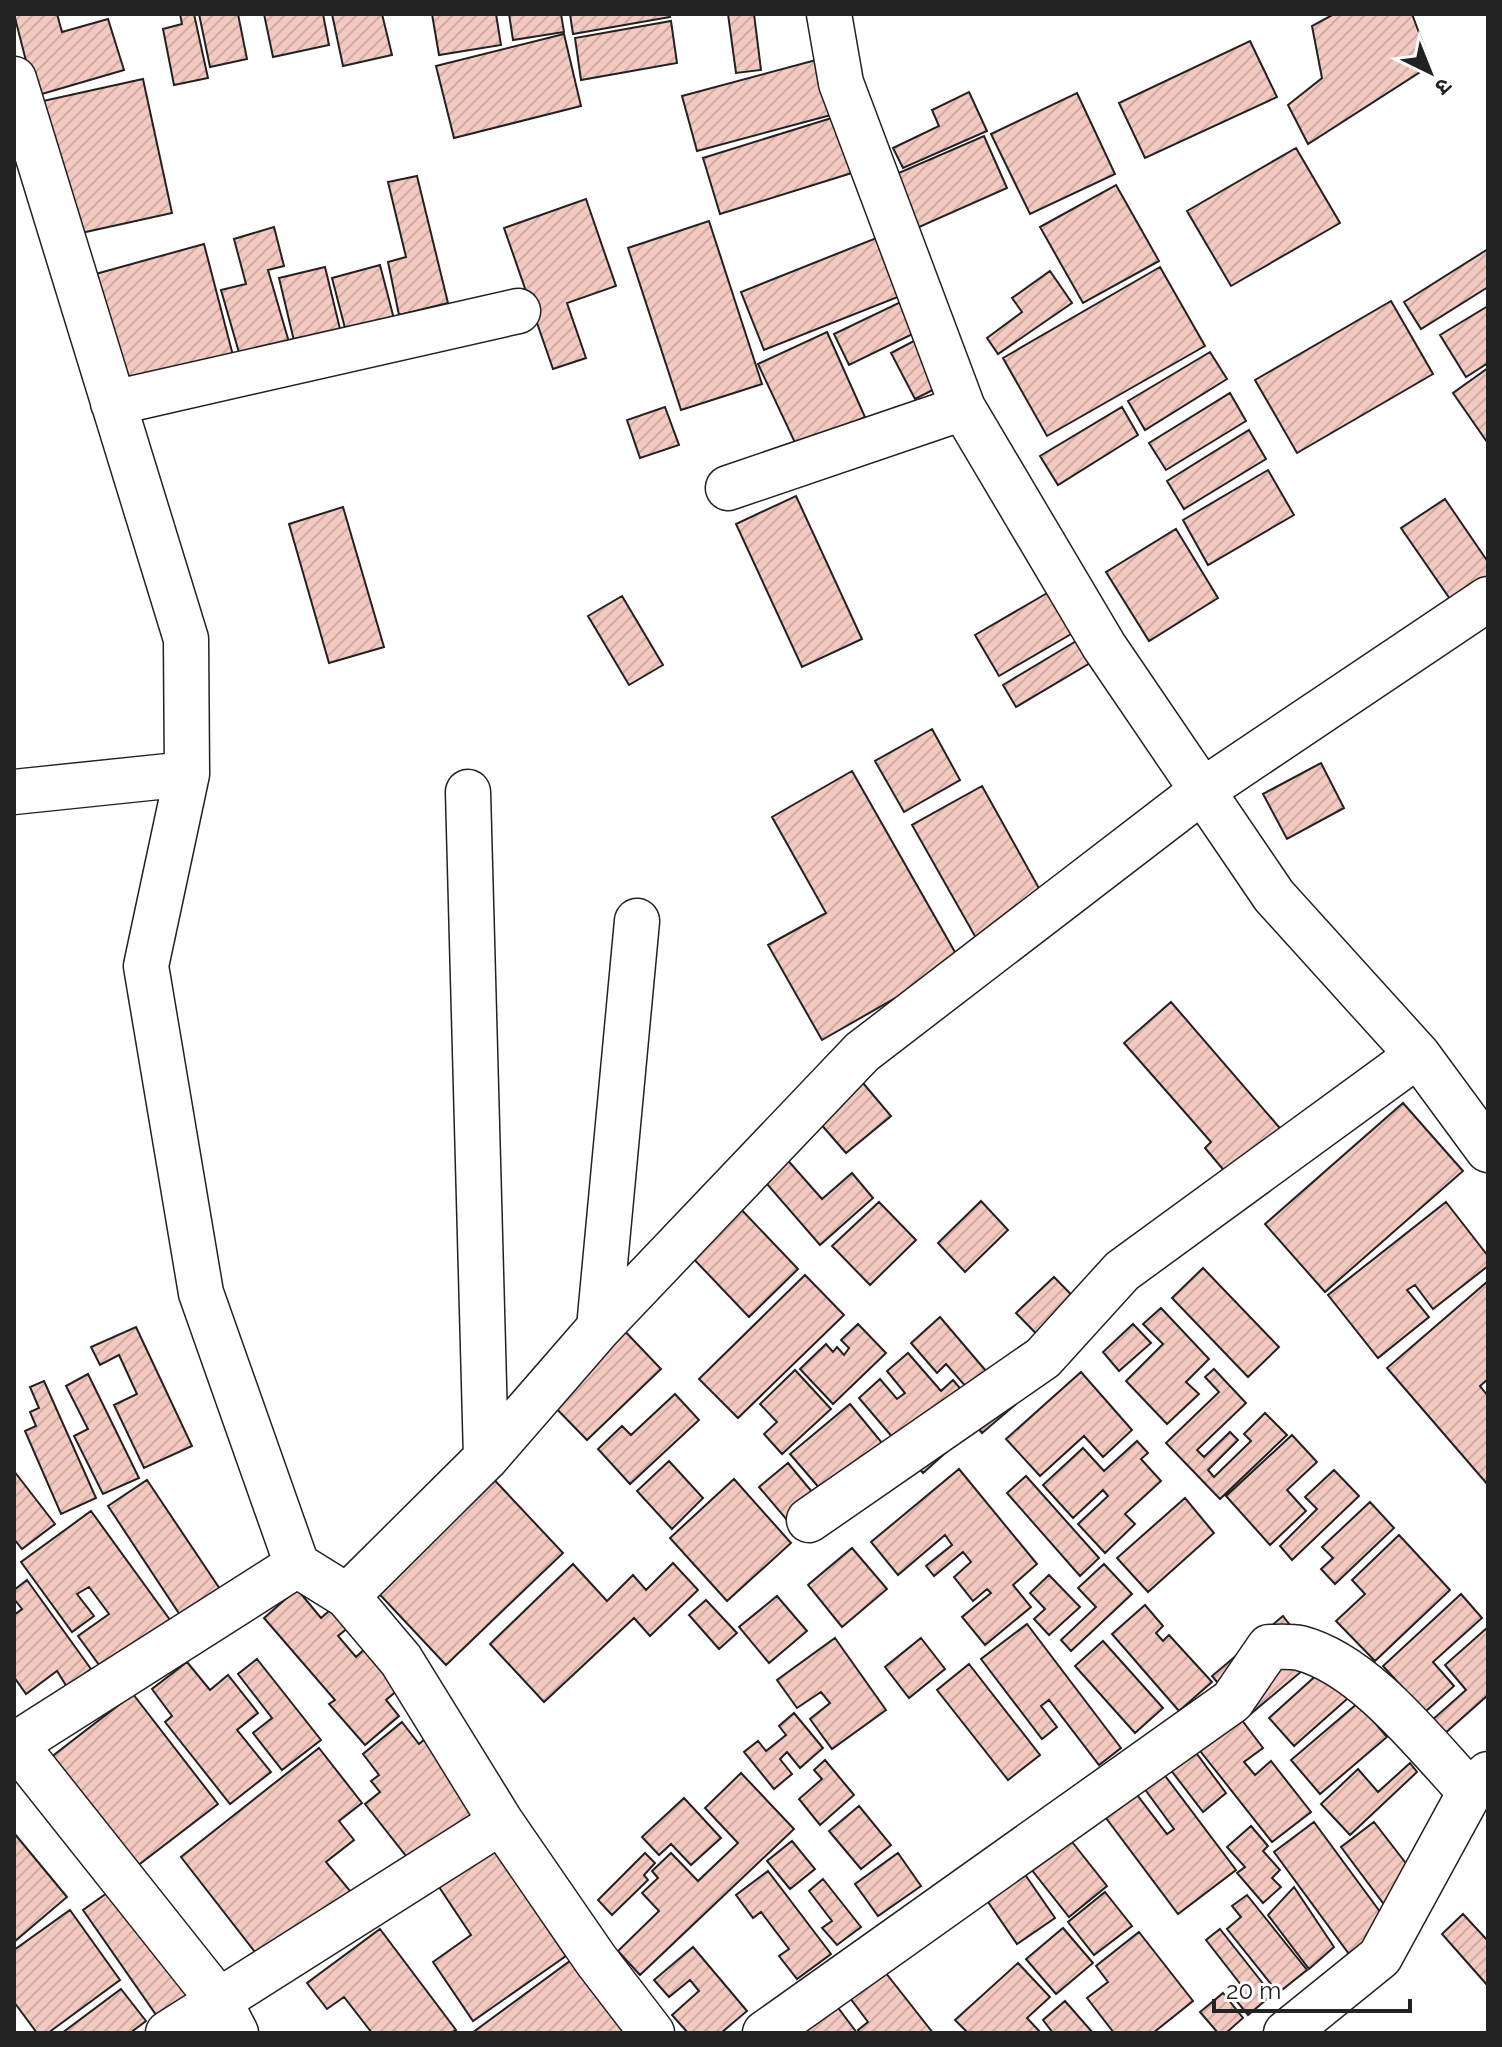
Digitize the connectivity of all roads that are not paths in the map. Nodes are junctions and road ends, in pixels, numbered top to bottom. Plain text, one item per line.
1 (829, 14) edge
2 (14, 79) edge
3 (518, 311) dead end
4 (113, 403) junction
5 (963, 408) junction
6 (728, 488) dead end
7 (1488, 599) edge
8 (187, 774) junction
9 (1202, 791) junction
10 (14, 792) edge
11 (468, 792) dead end
12 (637, 921) dead end
13 (1418, 1055) junction
14 (1488, 1150) edge
15 (599, 1328) junction
16 (486, 1458) junction
17 (809, 1520) dead end
18 (297, 1565) junction
19 (347, 1596) junction
20 (15, 1745) edge
21 (1479, 1783) edge
22 (501, 1822) junction
23 (228, 2018) edge
24 (168, 2033) edge
25 (652, 2033) edge
26 (765, 2033) edge
27 (1286, 2033) edge

1 - 5 street
2 - 4 street
3 - 4 street
4 - 8 street
5 - 6 street
5 - 9 street
7 - 9 street
8 - 10 street
8 - 18 street
9 - 13 street
9 - 15 street
11 - 16 street
12 - 15 street
13 - 14 street
13 - 17 street
15 - 16 street
16 - 19 street
18 - 19 street
18 - 20 street
19 - 22 street
20 - 23 street
21 - 26 street
21 - 27 street
22 - 23 street
22 - 25 street
23 - 24 street

